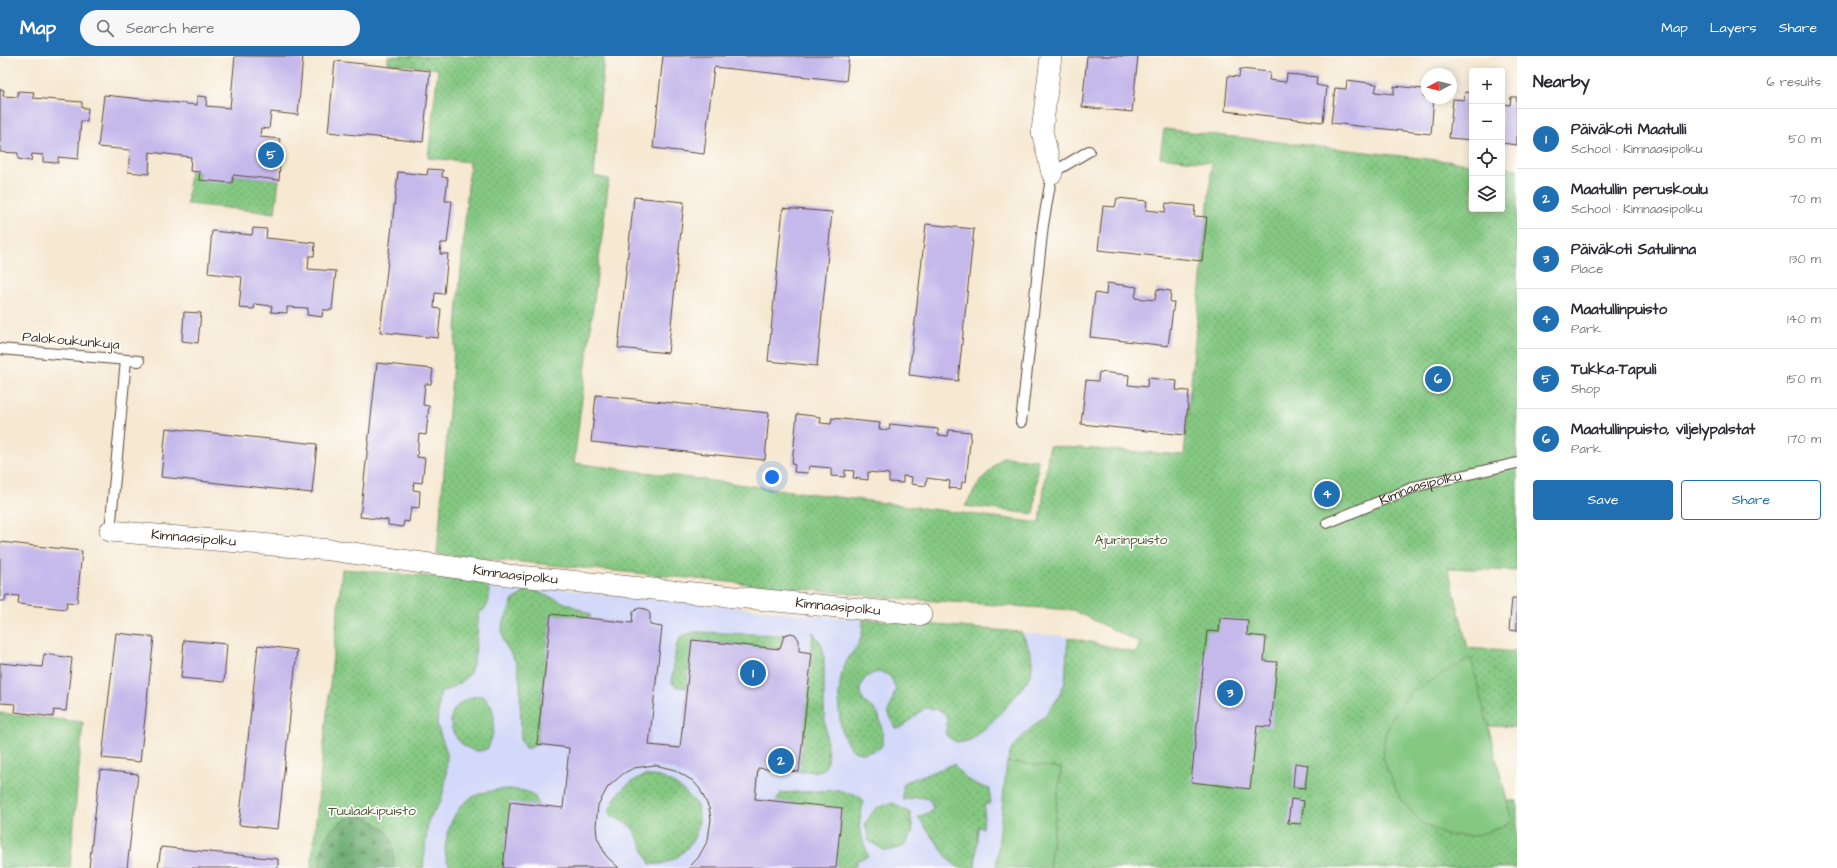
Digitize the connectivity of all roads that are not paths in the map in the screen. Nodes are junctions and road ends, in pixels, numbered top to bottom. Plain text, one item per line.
1 (1051, 56) edge
2 (1089, 151) dead end
3 (1052, 173) junction
4 (0, 349) edge
5 (126, 360) junction
6 (139, 361) dead end
7 (1021, 422) dead end
8 (1517, 463) edge
9 (1327, 523) dead end
10 (110, 531) joint
11 (921, 615) dead end

1 - 3 street
2 - 3 lane
3 - 7 lane
4 - 5 lane, Palokoukunkuja
5 - 6 lane, Palokoukunkuja
5 - 10 lane
8 - 9 lane, Kimnaasipolku
10 - 11 street, Kimnaasipolku

